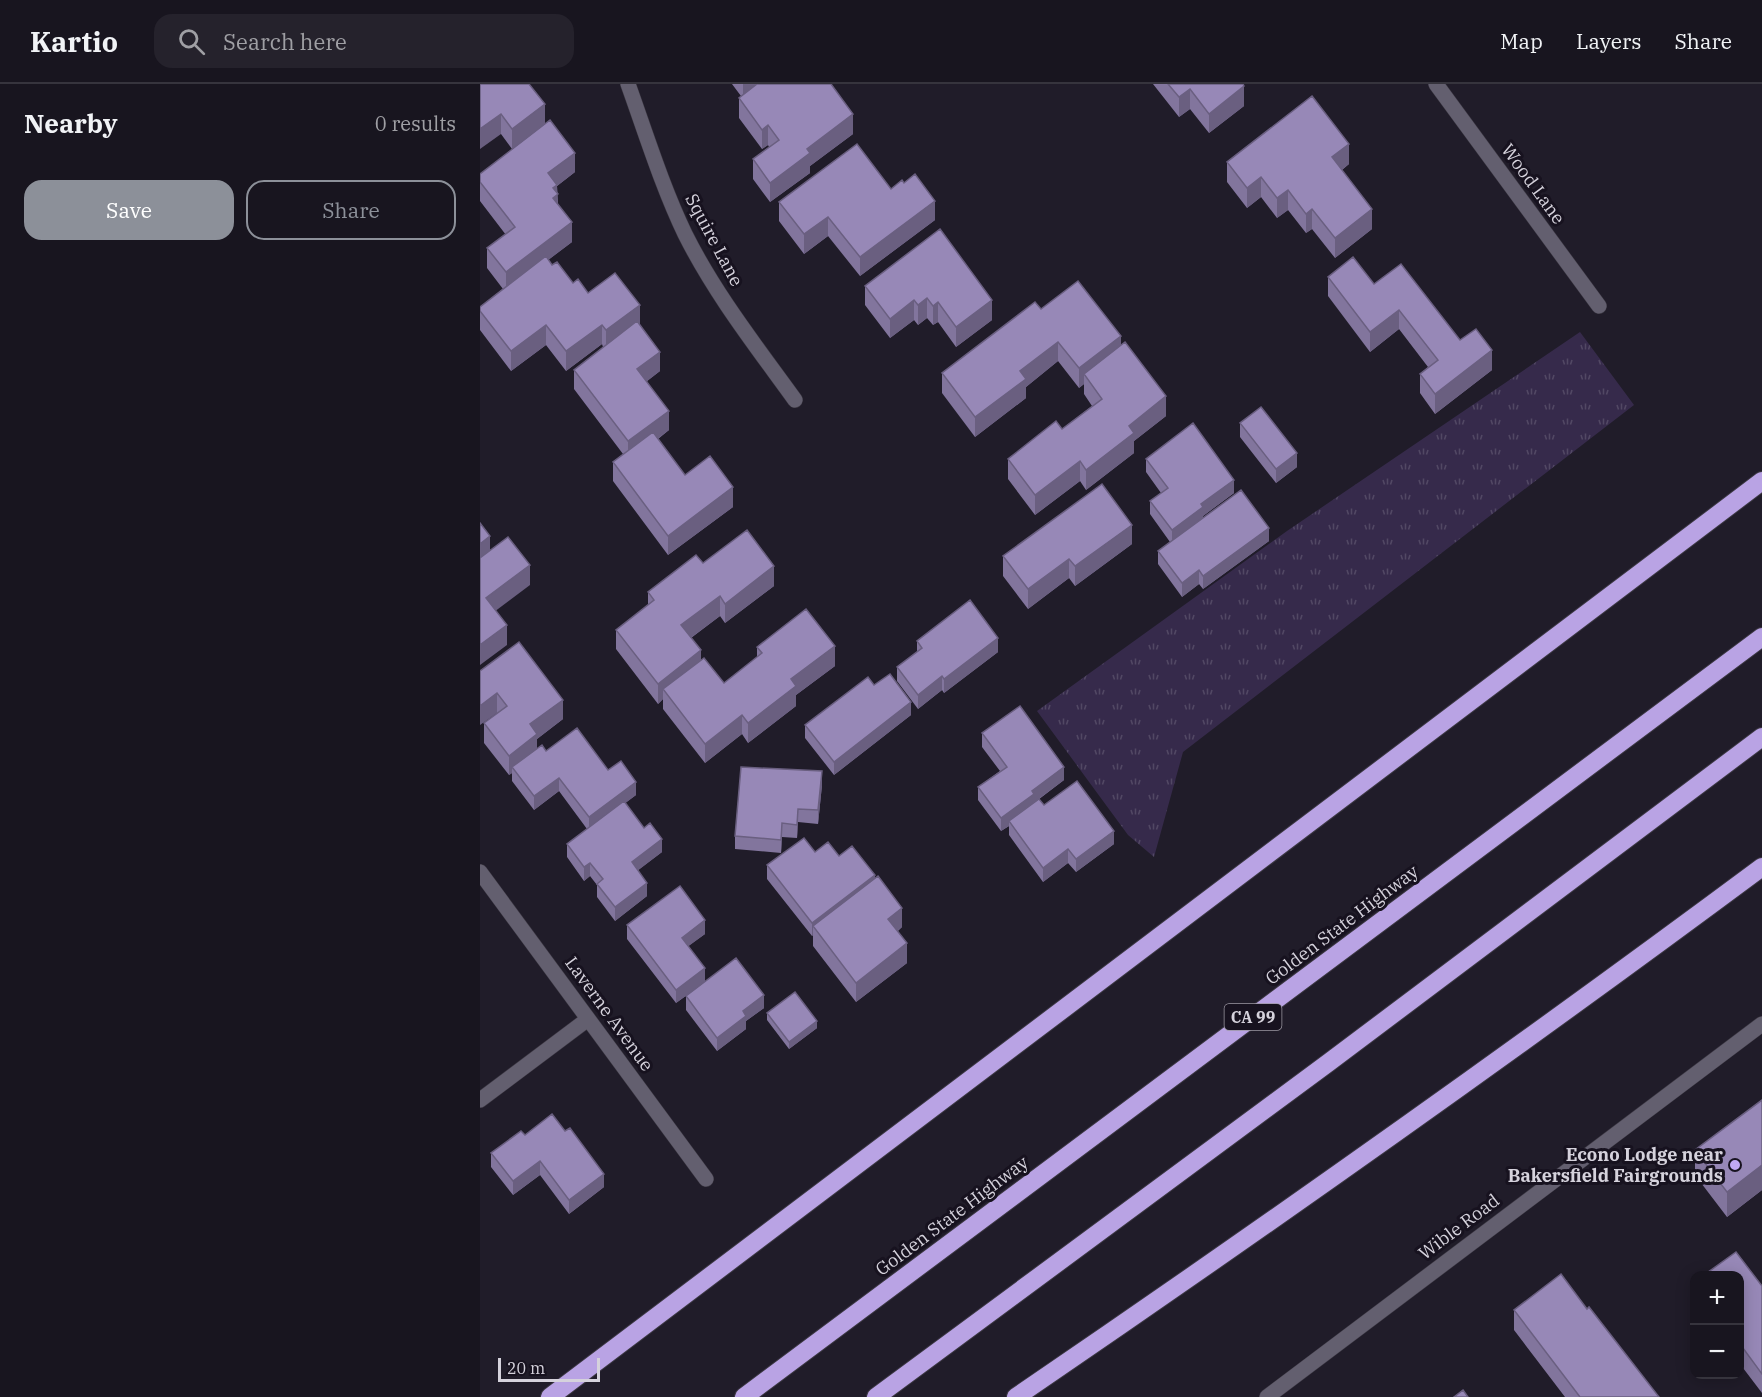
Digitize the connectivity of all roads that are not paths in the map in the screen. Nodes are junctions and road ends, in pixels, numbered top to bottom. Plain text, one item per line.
1 (628, 84) edge
2 (1436, 84) edge
3 (1599, 306) dead end
4 (795, 400) dead end
5 (1762, 481) edge
6 (1762, 637) edge
7 (1762, 737) edge
8 (1762, 867) edge
9 (480, 872) edge
10 (588, 1019) junction
11 (1762, 1024) edge
12 (480, 1100) edge
13 (706, 1179) dead end
14 (550, 1397) edge
15 (744, 1397) edge
16 (876, 1397) edge
17 (1016, 1397) edge
18 (1266, 1397) edge

1 - 4 street, Squire Lane
2 - 3 street, Wood Lane
5 - 14 highway
6 - 15 highway, Golden State Highway / CA 99
7 - 16 highway
8 - 17 highway
9 - 10 street, Laverne Avenue
10 - 12 street
10 - 13 street, Laverne Avenue
11 - 18 street, Wible Road

